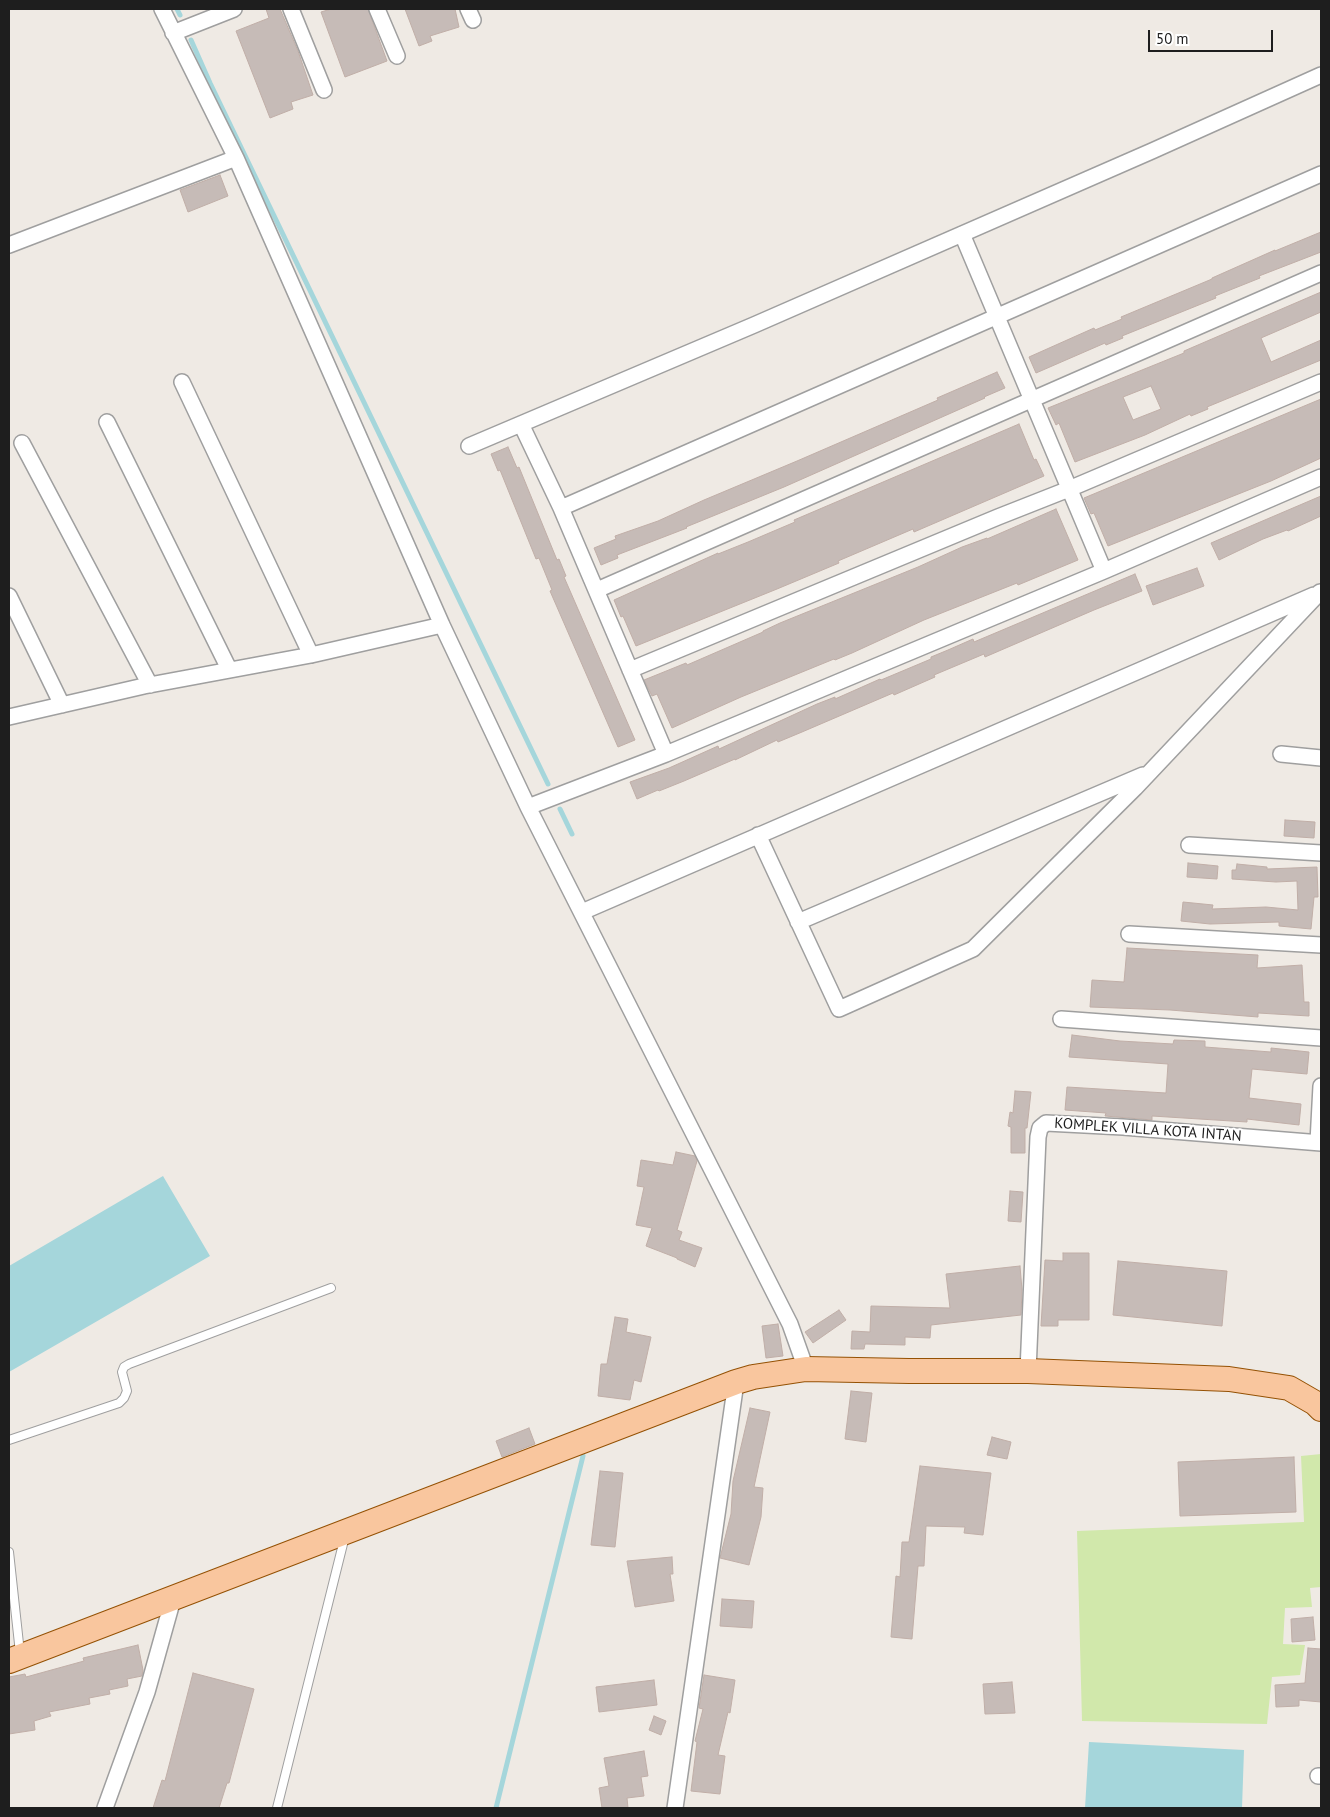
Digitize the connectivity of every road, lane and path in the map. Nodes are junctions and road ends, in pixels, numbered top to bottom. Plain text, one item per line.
1 (162, 9) edge
2 (234, 9) edge
3 (291, 9) edge
4 (377, 9) edge
5 (173, 33) junction
6 (397, 56) dead end
7 (1321, 75) edge
8 (324, 90) dead end
9 (236, 158) junction
10 (1321, 174) edge
11 (962, 234) junction
12 (9, 245) edge
13 (1321, 273) edge
14 (997, 317) junction
15 (182, 382) dead end
16 (1321, 382) edge
17 (1031, 401) junction
18 (107, 422) dead end
19 (521, 424) junction
20 (22, 442) dead end
21 (469, 446) dead end
22 (1321, 477) edge
23 (1069, 489) junction
24 (561, 508) junction
25 (1104, 571) junction
26 (596, 590) junction
27 (1320, 592) edge
28 (9, 596) edge
29 (442, 625) junction
30 (311, 655) junction
31 (229, 669) junction
32 (630, 670) junction
33 (150, 685) junction
34 (62, 705) junction
35 (9, 716) edge
36 (666, 754) junction
37 (1281, 754) dead end
38 (1321, 758) edge
39 (1149, 773) junction
40 (528, 806) junction
41 (758, 835) junction
42 (1189, 845) dead end
43 (1321, 853) edge
44 (582, 912) junction
45 (798, 922) junction
46 (1129, 934) dead end
47 (1321, 944) edge
48 (1061, 1019) dead end
49 (1321, 1038) edge
50 (1321, 1086) edge
51 (1319, 1143) edge
52 (330, 1288) dead end
53 (806, 1369) junction
54 (1028, 1371) junction
55 (736, 1382) junction
56 (1321, 1410) edge
57 (9, 1440) edge
58 (347, 1531) junction
59 (9, 1552) edge
60 (172, 1599) junction
61 (15, 1659) edge
62 (105, 1808) edge
63 (277, 1808) edge
64 (675, 1808) edge

1 - 5 street
2 - 5 street
3 - 8 street
4 - 6 street
5 - 9 street
7 - 11 street
9 - 12 street
9 - 29 street
10 - 14 street
11 - 14 street
11 - 19 street
13 - 17 street
14 - 17 street
14 - 24 street
15 - 30 street
16 - 23 street
17 - 23 street
17 - 26 street
18 - 31 street
19 - 21 street
19 - 24 street
20 - 33 street
22 - 25 street
23 - 25 street
23 - 32 street
24 - 26 street
25 - 36 street
26 - 32 street
27 - 39 street
27 - 41 street
28 - 34 street
29 - 30 street
29 - 40 street
30 - 31 street
31 - 33 street
32 - 36 street
33 - 34 street
34 - 35 street
36 - 40 street
37 - 38 street
39 - 45 street
39 - 45 street
40 - 44 street
41 - 44 street
41 - 45 street
42 - 43 street
44 - 53 street
46 - 47 street
48 - 49 street
50 - 51 street
51 - 54 street, KOMPLEK VILLA KOTA INTAN
52 - 57 lane
53 - 54 main road
53 - 55 main road
54 - 56 main road
55 - 58 main road
55 - 64 street
58 - 60 main road
58 - 63 lane
59 - 61 lane
60 - 61 main road
60 - 62 street

